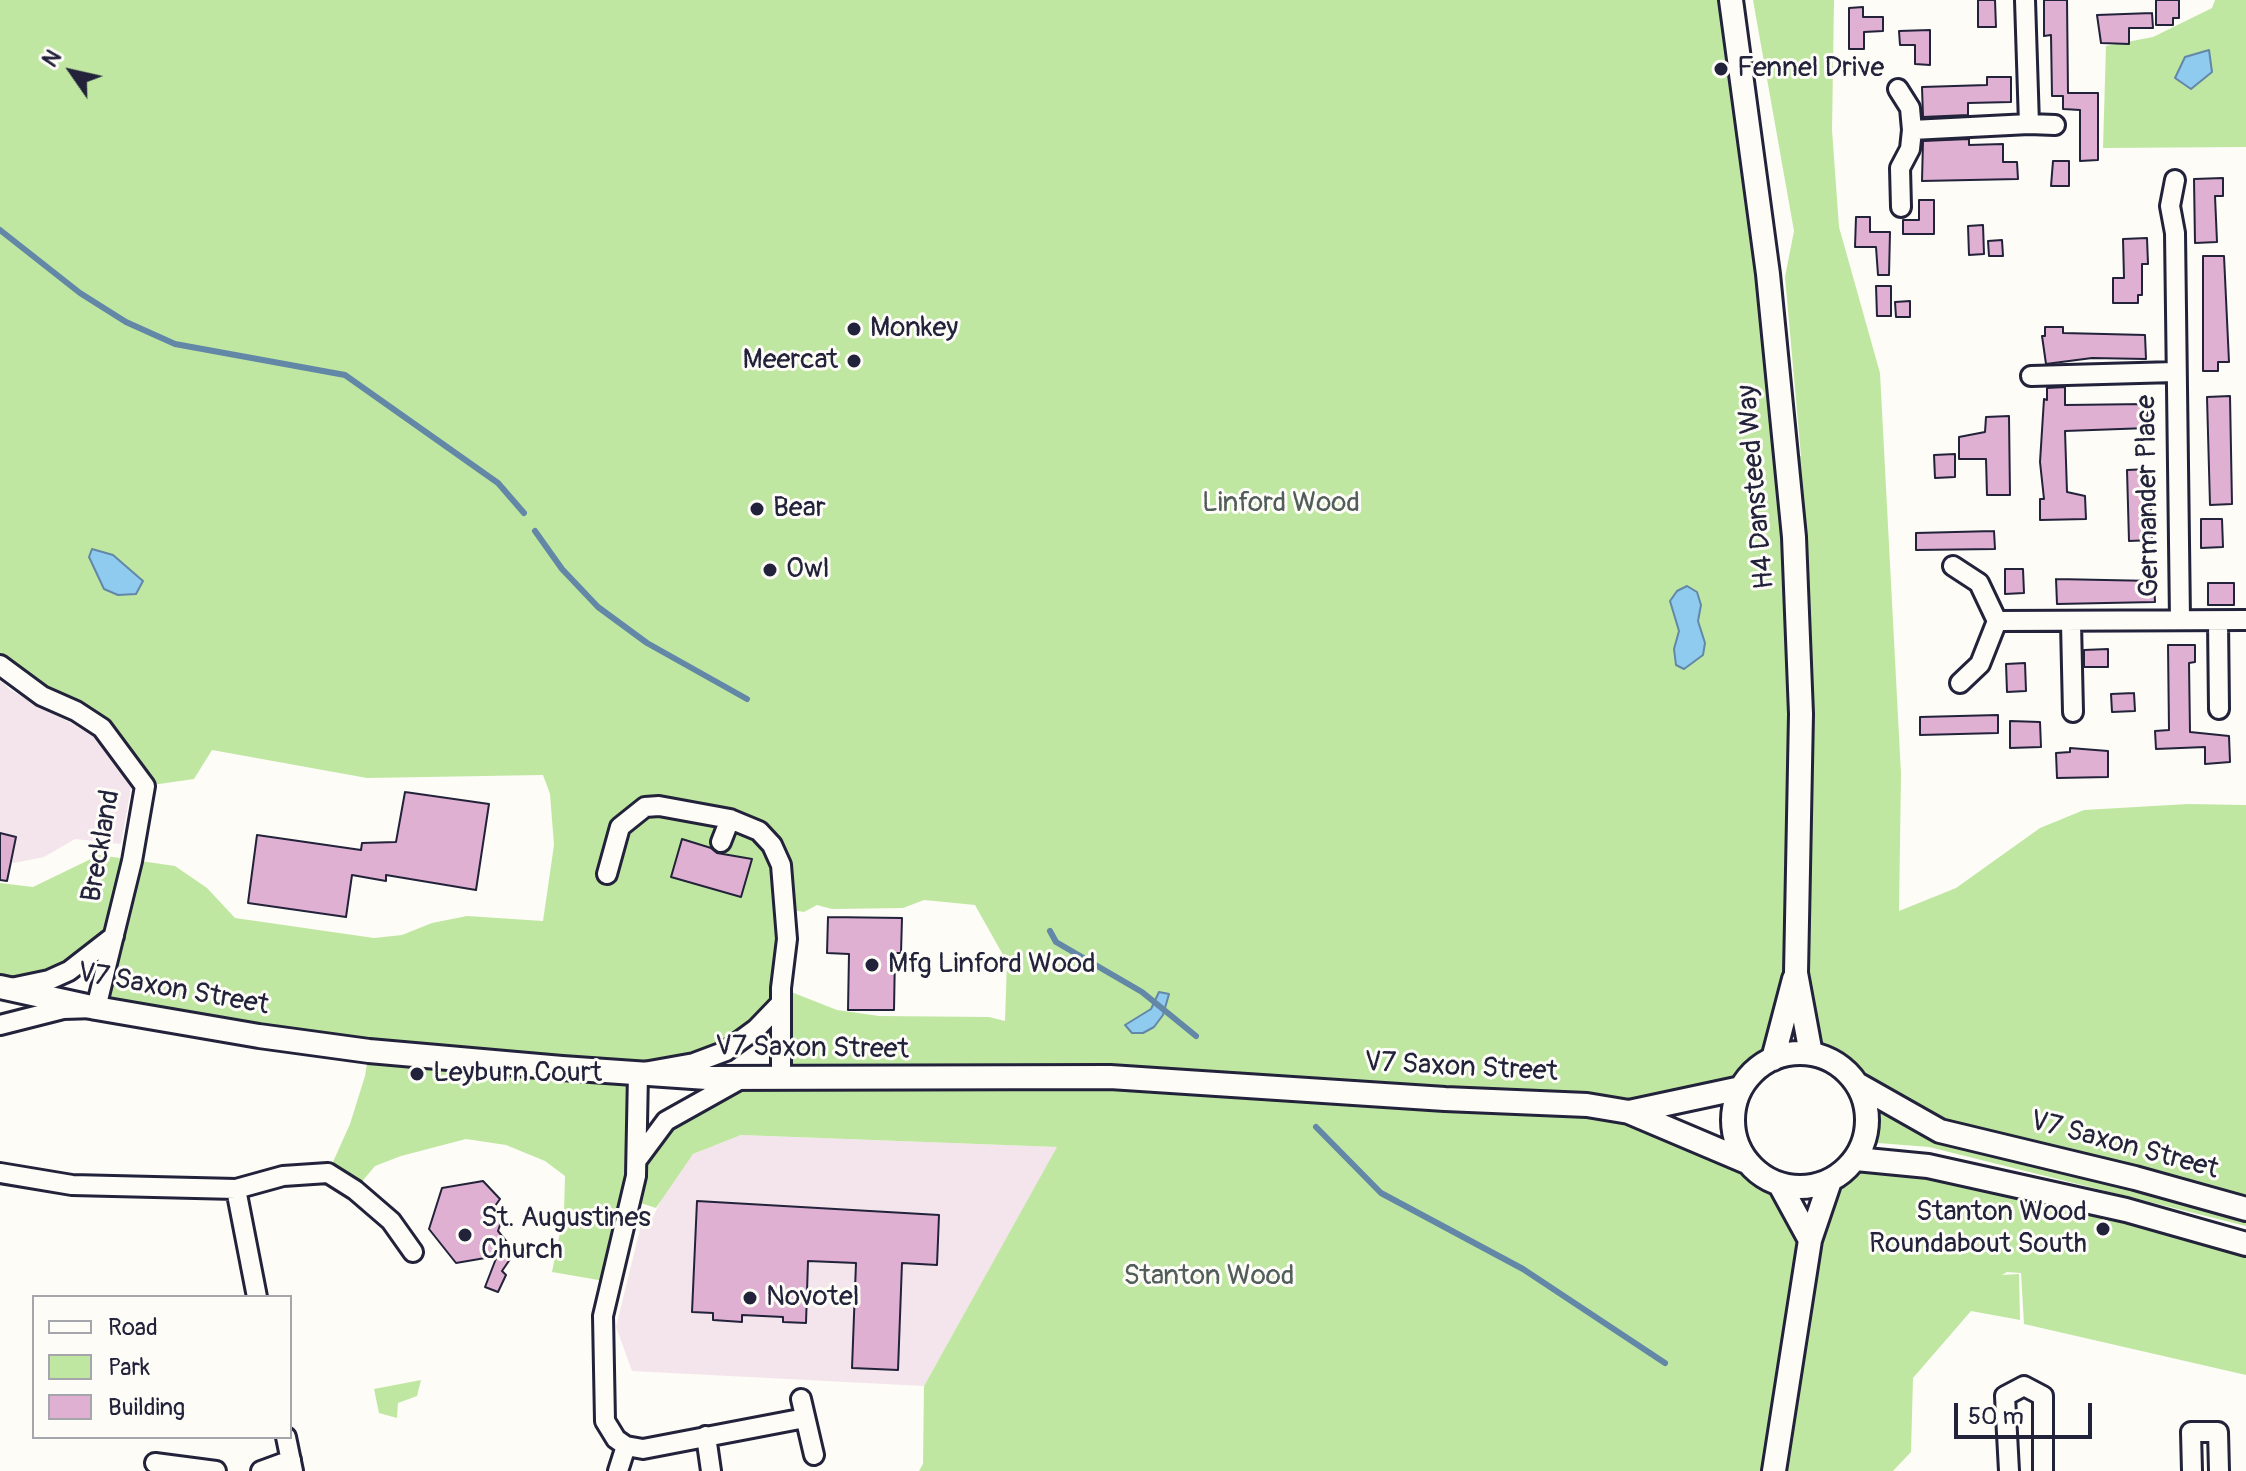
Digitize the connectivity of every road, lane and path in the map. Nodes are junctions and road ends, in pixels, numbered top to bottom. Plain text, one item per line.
1 (1731, 0) edge
2 (2025, 0) edge
3 (1898, 89) dead end
4 (2029, 124) junction
5 (2055, 125) dead end
6 (1912, 130) junction
7 (2175, 180) dead end
8 (1901, 207) dead end
9 (2175, 372) junction
10 (2031, 376) dead end
11 (1953, 566) dead end
12 (2180, 619) junction
13 (2246, 620) edge
14 (1997, 621) junction
15 (2218, 621) junction
16 (2071, 623) junction
17 (0, 665) edge
18 (1960, 683) dead end
19 (2219, 709) dead end
20 (2073, 712) dead end
21 (620, 800) dead end
22 (636, 813) junction
23 (730, 819) junction
24 (721, 842) dead end
25 (607, 874) dead end
26 (114, 936) junction
27 (1796, 963) junction
28 (4, 988) edge
29 (781, 1003) junction
30 (96, 1008) junction
31 (0, 1025) edge
32 (1811, 1054) junction
33 (1773, 1059) junction
34 (638, 1073) junction
35 (744, 1078) junction
36 (781, 1079) junction
37 (1857, 1084) junction
38 (1741, 1088) junction
39 (1629, 1112) junction
40 (1856, 1159) junction
41 (636, 1160) junction
42 (1747, 1162) junction
43 (0, 1173) edge
44 (1830, 1181) junction
45 (1780, 1185) junction
46 (236, 1189) junction
47 (2246, 1209) edge
48 (1810, 1240) junction
49 (2246, 1244) edge
50 (413, 1252) dead end
51 (257, 1295) edge
52 (801, 1399) dead end
53 (805, 1418) junction
54 (2007, 1432) junction
55 (2043, 1432) junction
56 (706, 1436) junction
57 (286, 1439) edge
58 (626, 1446) junction
59 (814, 1455) dead end
60 (155, 1463) dead end
61 (292, 1466) edge
62 (216, 1471) edge
63 (261, 1471) edge
64 (618, 1471) edge
65 (711, 1471) edge
66 (1774, 1471) edge
67 (2009, 1471) edge
68 (2043, 1471) edge
69 (2192, 1471) edge
70 (2219, 1471) edge

1 - 27 street, H4 Dansteed Way
2 - 4 street
3 - 6 street
4 - 5 street
4 - 6 street
6 - 8 street
7 - 9 street, Germander Place
9 - 10 street, Germander Place
9 - 12 street, Germander Place
11 - 14 street
12 - 15 street, Germander Place
12 - 16 street, Germander Place
13 - 15 street, Germander Place
14 - 16 street, Germander Place
14 - 18 street
15 - 19 street
16 - 20 street
17 - 26 street, Breckland
21 - 22 street
22 - 23 street
22 - 25 street
23 - 24 street
23 - 29 street
26 - 28 street
26 - 30 street, Breckland
27 - 32 street, H4 Dansteed Way
27 - 33 street, H4 Dansteed Way
28 - 30 street, V7 Saxon Street
29 - 34 street
29 - 36 street
30 - 31 street
30 - 34 street, V7 Saxon Street
32 - 33 street
32 - 37 street
33 - 38 street
34 - 35 street, V7 Saxon Street
34 - 41 street
35 - 36 street, V7 Saxon Street
35 - 41 street
36 - 39 street, V7 Saxon Street
37 - 40 street
37 - 47 street, V7 Saxon Street
38 - 39 street, V7 Saxon Street
38 - 42 street
39 - 42 street, V7 Saxon Street
40 - 44 street
40 - 49 street
41 - 58 street
42 - 45 street
43 - 46 street
44 - 45 street
44 - 48 street
45 - 48 street
46 - 50 street
46 - 51 street
48 - 66 street
52 - 53 street
53 - 56 street
53 - 59 street
54 - 55 street
54 - 55 street
54 - 67 street
55 - 68 street
56 - 58 street
56 - 65 street
57 - 61 street
58 - 64 street
60 - 62 street
61 - 63 street
69 - 70 street

